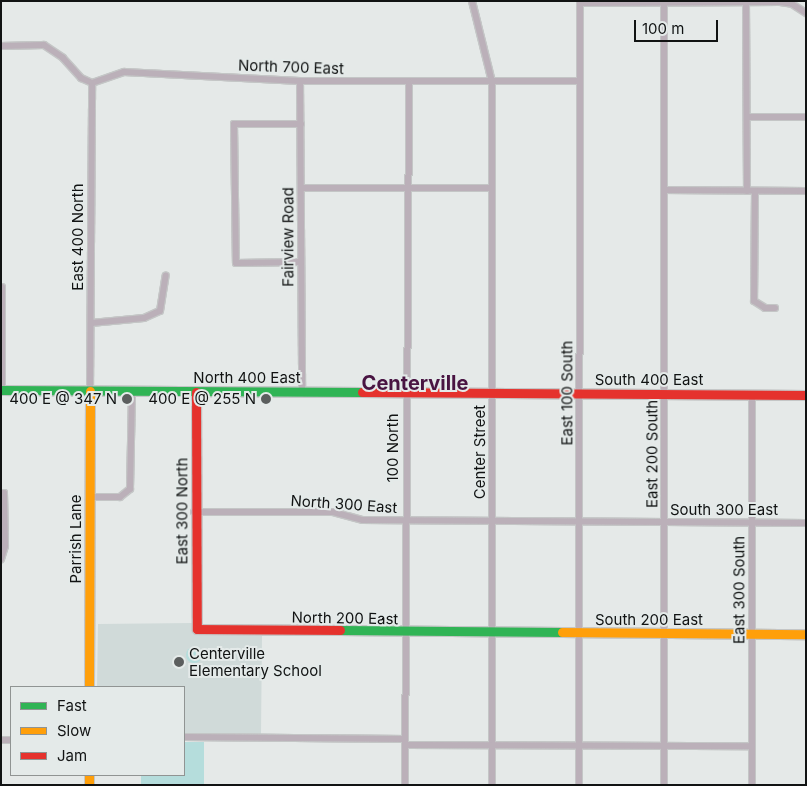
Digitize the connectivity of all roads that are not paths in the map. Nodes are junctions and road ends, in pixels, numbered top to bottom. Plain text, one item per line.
1 (472, 1) edge
2 (580, 2) edge
3 (746, 2) edge
4 (664, 3) junction
5 (806, 13) edge
6 (1, 46) edge
7 (300, 81) junction
8 (580, 81) junction
9 (409, 82) junction
10 (492, 82) junction
11 (92, 83) junction
12 (747, 117) junction
13 (806, 117) edge
14 (300, 124) junction
15 (301, 188) junction
16 (408, 188) junction
17 (492, 188) junction
18 (664, 190) junction
19 (747, 191) junction
20 (755, 191) junction
21 (806, 191) edge
22 (301, 262) junction
23 (166, 275) dead end
24 (2, 287) edge
25 (775, 308) dead end
26 (90, 323) junction
27 (2, 390) edge
28 (90, 391) junction
29 (132, 391) junction
30 (196, 392) junction
31 (302, 392) junction
32 (406, 393) junction
33 (492, 393) junction
34 (579, 393) junction
35 (664, 394) junction
36 (752, 394) junction
37 (806, 395) edge
38 (3, 493) edge
39 (90, 497) junction
40 (194, 512) junction
41 (405, 520) junction
42 (492, 522) junction
43 (579, 522) junction
44 (664, 522) junction
45 (752, 523) junction
46 (806, 523) edge
47 (1, 559) edge
48 (197, 629) joint
49 (406, 632) junction
50 (492, 633) junction
51 (579, 633) junction
52 (664, 634) junction
53 (752, 634) junction
54 (806, 634) edge
55 (89, 686) edge
56 (185, 737) edge
57 (405, 742) junction
58 (492, 744) junction
59 (579, 745) junction
60 (664, 746) junction
61 (752, 746) junction
62 (405, 785) edge
63 (492, 785) edge
64 (579, 785) edge
65 (664, 785) edge
66 (752, 785) edge

1 - 10 street, Center Street
2 - 4 street
2 - 8 street, East 100 South
3 - 4 street
3 - 5 street
3 - 12 street
4 - 18 street, East 200 South
6 - 11 street
7 - 9 street, North 700 East
7 - 11 street, North 700 East
7 - 14 street, Fairview Road
8 - 10 street, North 700 East
8 - 34 street, East 100 South
9 - 10 street, North 700 East
9 - 16 street, 100 North
10 - 17 street, Center Street
11 - 26 street, East 400 North
12 - 13 street
12 - 19 street
14 - 15 street, Fairview Road
14 - 22 street
15 - 16 street
15 - 22 street, Fairview Road
16 - 17 street
16 - 32 street, 100 North
17 - 33 street, Center Street
18 - 19 street
18 - 35 street, East 200 South
19 - 20 street
20 - 21 street
20 - 25 street
22 - 31 street, Fairview Road
23 - 26 street
24 - 27 street
26 - 28 street, East 400 North
27 - 28 street, North 400 East
28 - 29 street, North 400 East
28 - 39 street, Parrish Lane
29 - 30 street, North 400 East
29 - 39 street
30 - 31 street, North 400 East
30 - 40 street, East 300 North
31 - 32 street, North 400 East
32 - 33 street, North 400 East
32 - 41 street, 100 North
33 - 34 street, South 400 East
33 - 42 street, Center Street
34 - 35 street, South 400 East
34 - 43 street, East 100 South
35 - 36 street, South 400 East
35 - 44 street, East 200 South
36 - 37 street, South 400 East
36 - 45 street, East 300 South
38 - 47 street
39 - 55 street, Parrish Lane
40 - 41 street, North 300 East
40 - 48 street, East 300 North
41 - 42 street, North 300 East
41 - 49 street, 100 North
42 - 43 street, South 300 East
42 - 50 street, Center Street
43 - 44 street, South 300 East
43 - 51 street, East 100 South
44 - 45 street, South 300 East
44 - 52 street, East 200 South
45 - 46 street, South 300 East
45 - 53 street, East 300 South
48 - 49 street, North 200 East
49 - 50 street, North 200 East
49 - 57 street, 100 North
50 - 51 street, South 200 East
50 - 58 street, Center Street
51 - 52 street, South 200 East
51 - 59 street, East 100 South
52 - 53 street, South 200 East
52 - 60 street, East 200 South
53 - 54 street, South 200 East
53 - 61 street, East 300 South
56 - 57 street
57 - 58 street
57 - 62 street, 100 North
58 - 59 street
58 - 63 street, Center Street
59 - 60 street
59 - 64 street, East 100 South
60 - 61 street
60 - 65 street, East 200 South
61 - 66 street, East 300 South

